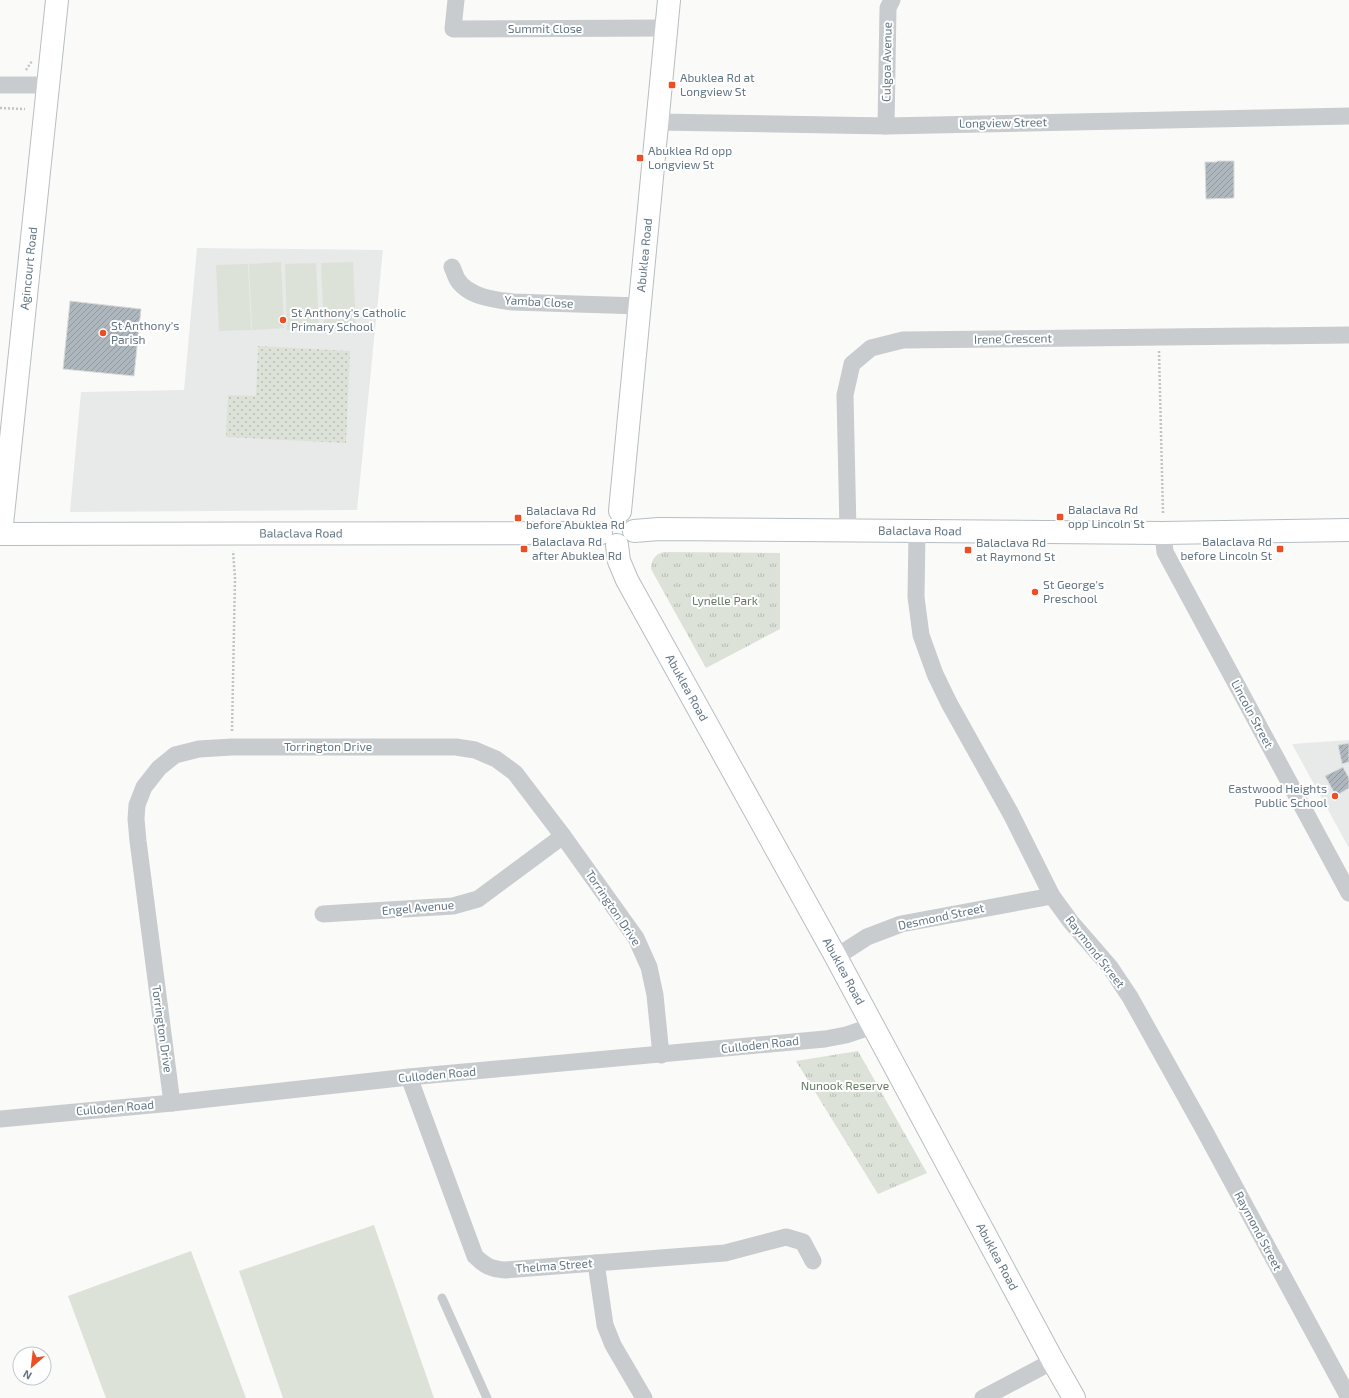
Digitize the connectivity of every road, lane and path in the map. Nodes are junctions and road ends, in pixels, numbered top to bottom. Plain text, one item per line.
1 (57, 0) edge
2 (456, 0) edge
3 (669, 0) edge
4 (892, 0) edge
5 (667, 28) junction
6 (0, 85) edge
7 (48, 85) junction
8 (0, 108) edge
9 (24, 109) dead end
10 (1349, 116) edge
11 (657, 122) junction
12 (886, 126) junction
13 (452, 267) dead end
14 (640, 306) junction
15 (1349, 335) edge
16 (1159, 337) junction
17 (620, 511) junction
18 (1163, 523) junction
19 (1349, 530) edge
20 (634, 531) junction
21 (848, 531) junction
22 (917, 532) junction
23 (0, 535) edge
24 (609, 539) junction
25 (233, 550) dead end
26 (232, 747) junction
27 (563, 836) junction
28 (1349, 893) edge
29 (1052, 896) junction
30 (323, 914) dead end
31 (836, 957) junction
32 (873, 1026) junction
33 (661, 1055) junction
34 (409, 1078) junction
35 (172, 1103) junction
36 (0, 1119) edge
37 (813, 1261) dead end
38 (596, 1263) junction
39 (442, 1298) dead end
40 (1053, 1361) junction
41 (487, 1398) edge
42 (644, 1398) edge
43 (983, 1398) edge
44 (1074, 1398) edge
45 (1349, 1398) edge

1 - 7 street, Agincourt Road
2 - 5 street, Summit Close
3 - 5 street, Abuklea Road
4 - 12 street, Culgoa Avenue
5 - 11 street, Abuklea Road
6 - 7 street
7 - 23 street, Agincourt Road
8 - 9 path
10 - 12 street, Longview Street
11 - 12 street, Longview Street
11 - 14 street, Abuklea Road
13 - 14 street, Yamba Close
14 - 17 street, Abuklea Road
15 - 16 street, Irene Crescent
16 - 18 path
16 - 21 street, Irene Crescent
17 - 20 street
17 - 24 street
18 - 19 street, Balaclava Road
18 - 22 street, Balaclava Road
18 - 28 street, Lincoln Street
20 - 21 street, Balaclava Road
20 - 24 street
21 - 22 street, Balaclava Road
22 - 29 street, Raymond Street
23 - 24 street, Balaclava Road
24 - 31 street, Abuklea Road
25 - 26 path
26 - 27 street, Torrington Drive
26 - 35 street, Torrington Drive
27 - 30 street, Engel Avenue
27 - 33 street, Torrington Drive
29 - 31 street, Desmond Street
29 - 45 street, Raymond Street
31 - 32 street, Abuklea Road
32 - 33 street, Culloden Road
32 - 40 street, Abuklea Road
33 - 34 street, Culloden Road
34 - 35 street, Culloden Road
34 - 38 street, Thelma Street
35 - 36 street, Culloden Road
37 - 38 street, Thelma Street
38 - 42 street
39 - 41 lane
40 - 43 street
40 - 44 street, Abuklea Road

